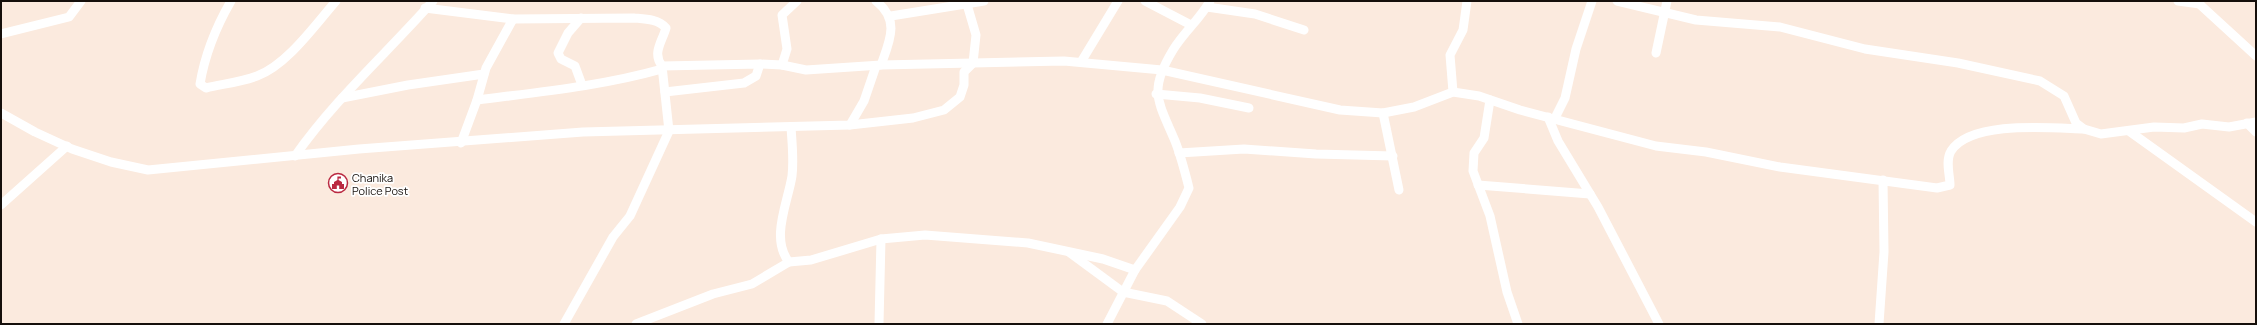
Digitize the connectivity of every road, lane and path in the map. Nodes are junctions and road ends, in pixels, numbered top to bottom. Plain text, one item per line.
1 (81, 1) edge
2 (231, 1) edge
3 (336, 1) edge
4 (433, 1) edge
5 (797, 1) edge
6 (876, 1) edge
7 (984, 1) edge
8 (1118, 1) edge
9 (1145, 1) edge
10 (1467, 1) edge
11 (1592, 1) edge
12 (1618, 1) edge
13 (1667, 1) edge
14 (2178, 1) edge
15 (966, 2) edge
16 (2198, 3) edge
17 (1209, 4) edge
18 (425, 8) junction
19 (1664, 13) junction
20 (891, 16) junction
21 (513, 18) junction
22 (581, 18) junction
23 (1190, 25) junction
24 (1304, 30) dead end
25 (5, 33) edge
26 (1, 39) edge
27 (1656, 53) dead end
28 (2256, 55) edge
29 (973, 62) junction
30 (1081, 62) junction
31 (760, 64) junction
32 (782, 65) junction
33 (878, 66) junction
34 (662, 68) junction
35 (1162, 70) junction
36 (484, 74) junction
37 (582, 84) junction
38 (665, 92) junction
39 (1453, 92) junction
40 (1156, 94) junction
41 (342, 98) junction
42 (477, 100) junction
43 (1490, 100) junction
44 (1249, 108) dead end
45 (1, 113) edge
46 (1383, 113) junction
47 (1552, 118) junction
48 (2252, 123) edge
49 (850, 125) junction
50 (791, 127) junction
51 (2084, 129) junction
52 (669, 131) junction
53 (2129, 131) junction
54 (2256, 132) edge
55 (461, 143) junction
56 (67, 146) junction
57 (1179, 153) junction
58 (295, 156) junction
59 (1393, 156) junction
60 (1882, 180) junction
61 (1478, 185) junction
62 (1399, 190) dead end
63 (1590, 194) junction
64 (1, 205) edge
65 (2256, 222) edge
66 (881, 239) junction
67 (1067, 251) junction
68 (789, 262) junction
69 (1135, 270) junction
70 (1122, 292) junction
71 (564, 324) edge
72 (636, 324) edge
73 (879, 324) edge
74 (1107, 324) edge
75 (1202, 324) edge
76 (1518, 324) edge
77 (1659, 324) edge
78 (1879, 324) edge

1 - 25 street
2 - 3 street
4 - 18 street
5 - 32 street
6 - 20 street
7 - 15 street
8 - 30 street
9 - 23 street
10 - 39 street
11 - 47 street
12 - 19 street
13 - 19 street
14 - 16 street
15 - 20 street
15 - 29 street
16 - 28 street
17 - 23 street
17 - 24 street
18 - 21 street
18 - 41 street
19 - 27 street
19 - 51 street
20 - 33 street
21 - 22 street
21 - 36 street
22 - 34 street
22 - 37 street
23 - 35 street
25 - 26 street
29 - 30 street
29 - 33 street
29 - 49 street
30 - 35 street
31 - 32 street
31 - 34 street
31 - 38 street
32 - 33 street
33 - 49 street
34 - 37 street
34 - 38 street
35 - 40 street
35 - 46 street
36 - 41 street
36 - 42 street
37 - 42 street
38 - 52 street
39 - 43 street
39 - 46 street
40 - 44 street
40 - 57 street
41 - 58 street
42 - 55 street
43 - 47 street
43 - 61 street
45 - 56 street
46 - 59 street
47 - 60 street
47 - 63 street
48 - 53 street
48 - 54 street
49 - 50 street
50 - 52 street
50 - 68 street
51 - 53 street
51 - 60 street
52 - 55 street
52 - 71 street
53 - 65 street
55 - 58 street
56 - 58 street
56 - 64 street
57 - 59 street
57 - 69 street
59 - 62 street
60 - 78 street
61 - 63 street
61 - 76 street
63 - 77 street
66 - 67 street
66 - 68 street
66 - 73 street
67 - 69 street
67 - 70 street
68 - 72 street
69 - 70 street
70 - 74 street
70 - 75 street

